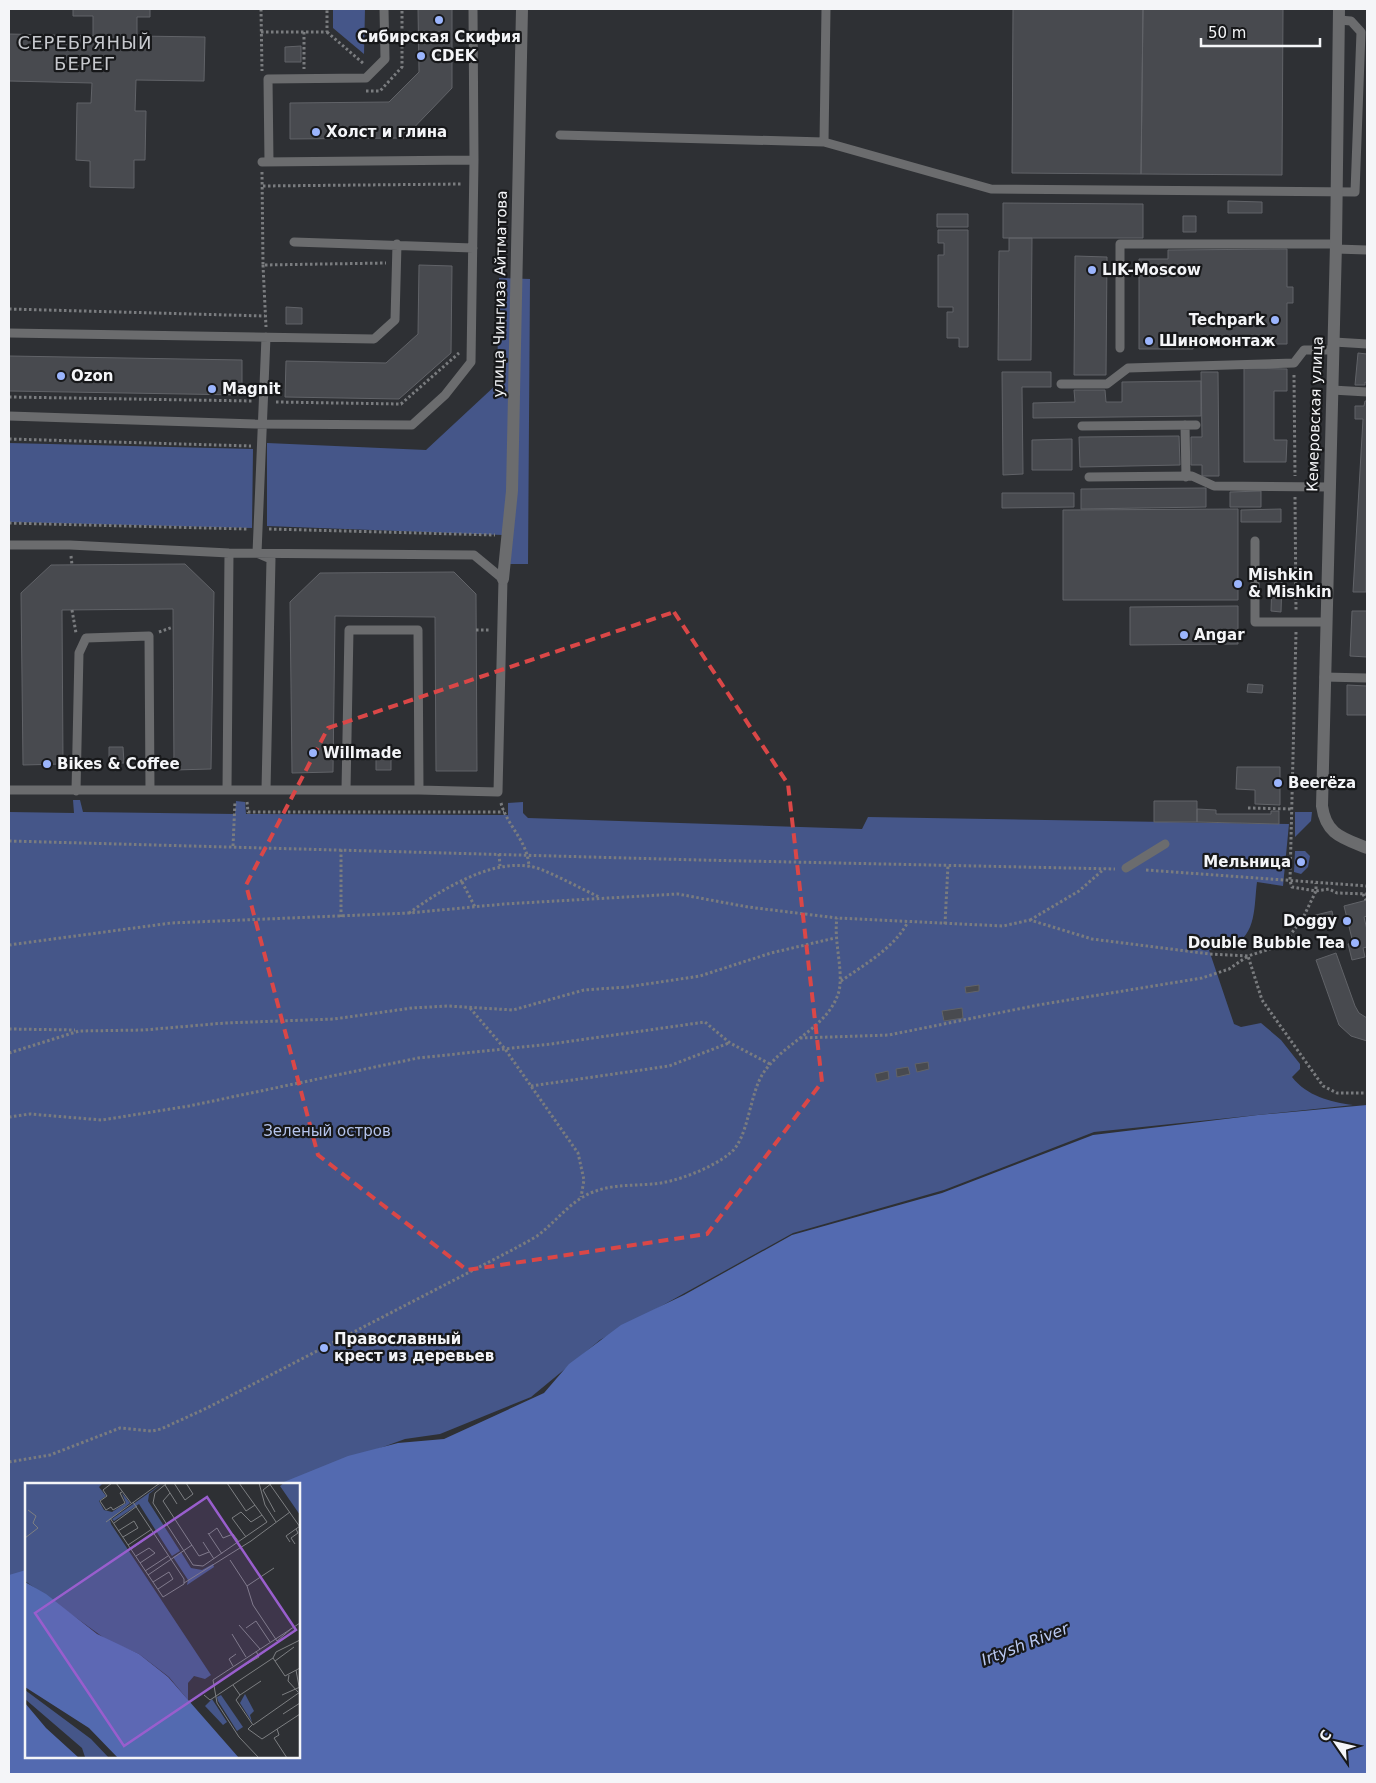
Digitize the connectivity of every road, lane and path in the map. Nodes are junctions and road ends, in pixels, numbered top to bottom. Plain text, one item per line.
1 (327, 9) edge
2 (384, 9) edge
3 (402, 9) edge
4 (473, 9) edge
5 (522, 9) edge
6 (826, 9) edge
7 (1339, 14) edge
8 (261, 32) dead end
9 (304, 32) junction
10 (327, 32) junction
11 (372, 72) junction
12 (304, 79) junction
13 (360, 91) dead end
14 (560, 135) dead end
15 (824, 142) junction
16 (474, 160) junction
17 (464, 184) dead end
18 (262, 186) dead end
19 (1337, 191) junction
20 (263, 207) dead end
21 (294, 242) dead end
22 (397, 244) junction
23 (1336, 247) junction
24 (473, 248) junction
25 (1367, 250) edge
26 (396, 263) junction
27 (263, 265) junction
28 (9, 309) edge
29 (265, 316) junction
30 (9, 333) edge
31 (266, 337) junction
32 (1367, 344) edge
33 (1333, 346) junction
34 (1120, 348) dead end
35 (459, 355) dead end
36 (1294, 363) junction
37 (1061, 384) dead end
38 (1332, 390) junction
39 (254, 392) dead end
40 (1367, 392) edge
41 (276, 394) dead end
42 (9, 397) edge
43 (9, 416) edge
44 (262, 424) junction
45 (1185, 425) junction
46 (1196, 425) dead end
47 (1082, 426) dead end
48 (9, 439) edge
49 (255, 446) dead end
50 (1186, 476) junction
51 (1089, 478) dead end
52 (1295, 487) junction
53 (1330, 487) junction
54 (1255, 541) dead end
55 (9, 545) edge
56 (229, 553) junction
57 (258, 553) junction
58 (503, 579) junction
59 (1296, 622) junction
60 (1326, 622) junction
61 (1324, 677) junction
62 (1367, 678) edge
63 (9, 790) edge
64 (76, 790) junction
65 (150, 790) junction
66 (227, 790) junction
67 (266, 790) junction
68 (346, 790) junction
69 (419, 790) junction
70 (1248, 808) dead end
71 (1292, 809) junction
72 (9, 841) edge
73 (1165, 844) dead end
74 (233, 846) junction
75 (1367, 848) edge
76 (341, 849) junction
77 (499, 854) junction
78 (529, 856) junction
79 (948, 865) junction
80 (500, 866) junction
81 (529, 867) junction
82 (1126, 868) junction
83 (1105, 869) junction
84 (1290, 881) junction
85 (462, 882) junction
86 (1316, 883) junction
87 (1367, 886) edge
88 (1316, 891) junction
89 (1365, 894) edge
90 (600, 898) junction
91 (1366, 900) dead end
92 (475, 907) junction
93 (409, 913) junction
94 (341, 917) junction
95 (837, 918) junction
96 (1030, 920) junction
97 (908, 922) junction
98 (945, 924) junction
99 (835, 938) junction
100 (9, 945) edge
101 (1248, 956) junction
102 (841, 981) junction
103 (470, 1008) junction
104 (9, 1029) edge
105 (78, 1030) junction
106 (799, 1038) junction
107 (730, 1043) junction
108 (505, 1049) junction
109 (9, 1054) edge
110 (770, 1064) junction
111 (531, 1086) junction
112 (1367, 1093) edge
113 (9, 1117) edge
114 (581, 1197) junction
115 (9, 1462) edge

1 - 10 path
2 - 11 lane
3 - 13 path
4 - 16 lane
5 - 58 street, улица Чингиза Айтматова
6 - 15 lane
7 - 19 street, Кемеровская улица
7 - 19 lane
8 - 9 path
9 - 10 path
9 - 12 path
10 - 11 path
11 - 12 lane
12 - 16 lane
14 - 15 lane
15 - 19 lane
16 - 24 lane
17 - 18 path
19 - 23 street, Кемеровская улица
20 - 27 path
21 - 22 lane
22 - 24 lane
22 - 26 lane
23 - 25 lane
23 - 33 street, Кемеровская улица
23 - 34 lane
24 - 44 lane
26 - 27 path
26 - 31 lane
27 - 29 path
28 - 29 path
29 - 31 path
30 - 31 lane
31 - 44 lane
32 - 33 lane
33 - 36 lane
33 - 38 street, Кемеровская улица
35 - 41 path
36 - 37 lane
36 - 52 path
38 - 40 lane
38 - 53 street, Кемеровская улица
39 - 42 path
43 - 44 lane
44 - 57 lane
45 - 46 lane
45 - 47 lane
45 - 50 lane
48 - 49 path
50 - 51 lane
50 - 52 lane
52 - 53 lane
52 - 59 path
53 - 60 street, Кемеровская улица
54 - 59 lane
55 - 56 lane
56 - 57 lane
56 - 66 lane
57 - 58 lane
57 - 67 lane
58 - 69 lane
59 - 60 lane
59 - 71 path
60 - 61 street, Кемеровская улица
61 - 62 lane
61 - 75 street, Кемеровская улица
63 - 64 lane
64 - 65 lane
64 - 65 lane
65 - 66 lane
66 - 67 lane
67 - 68 lane
68 - 69 lane
68 - 69 lane
70 - 71 path
71 - 84 path
72 - 74 path
73 - 82 lane
74 - 76 path
74 - 78 path
76 - 77 path
76 - 94 path
77 - 78 path
77 - 80 path
78 - 79 path
78 - 81 path
79 - 83 path
79 - 98 path
80 - 81 path
80 - 85 path
81 - 90 path
82 - 83 path
82 - 84 path
83 - 96 path
84 - 86 path
84 - 88 path
85 - 92 path
85 - 93 path
86 - 87 path
86 - 88 path
88 - 89 path
88 - 101 path
89 - 91 path
90 - 92 path
90 - 95 path
92 - 93 path
93 - 94 path
94 - 100 path
95 - 97 path
95 - 99 path
96 - 98 path
96 - 101 path
97 - 98 path
97 - 102 path
99 - 102 path
99 - 103 path
101 - 106 path
101 - 112 path
102 - 106 path
103 - 105 path
103 - 108 path
104 - 105 path
105 - 109 path
106 - 110 path
107 - 108 path
107 - 110 path
107 - 111 path
108 - 111 path
108 - 113 path
110 - 114 path
111 - 114 path
114 - 115 path

